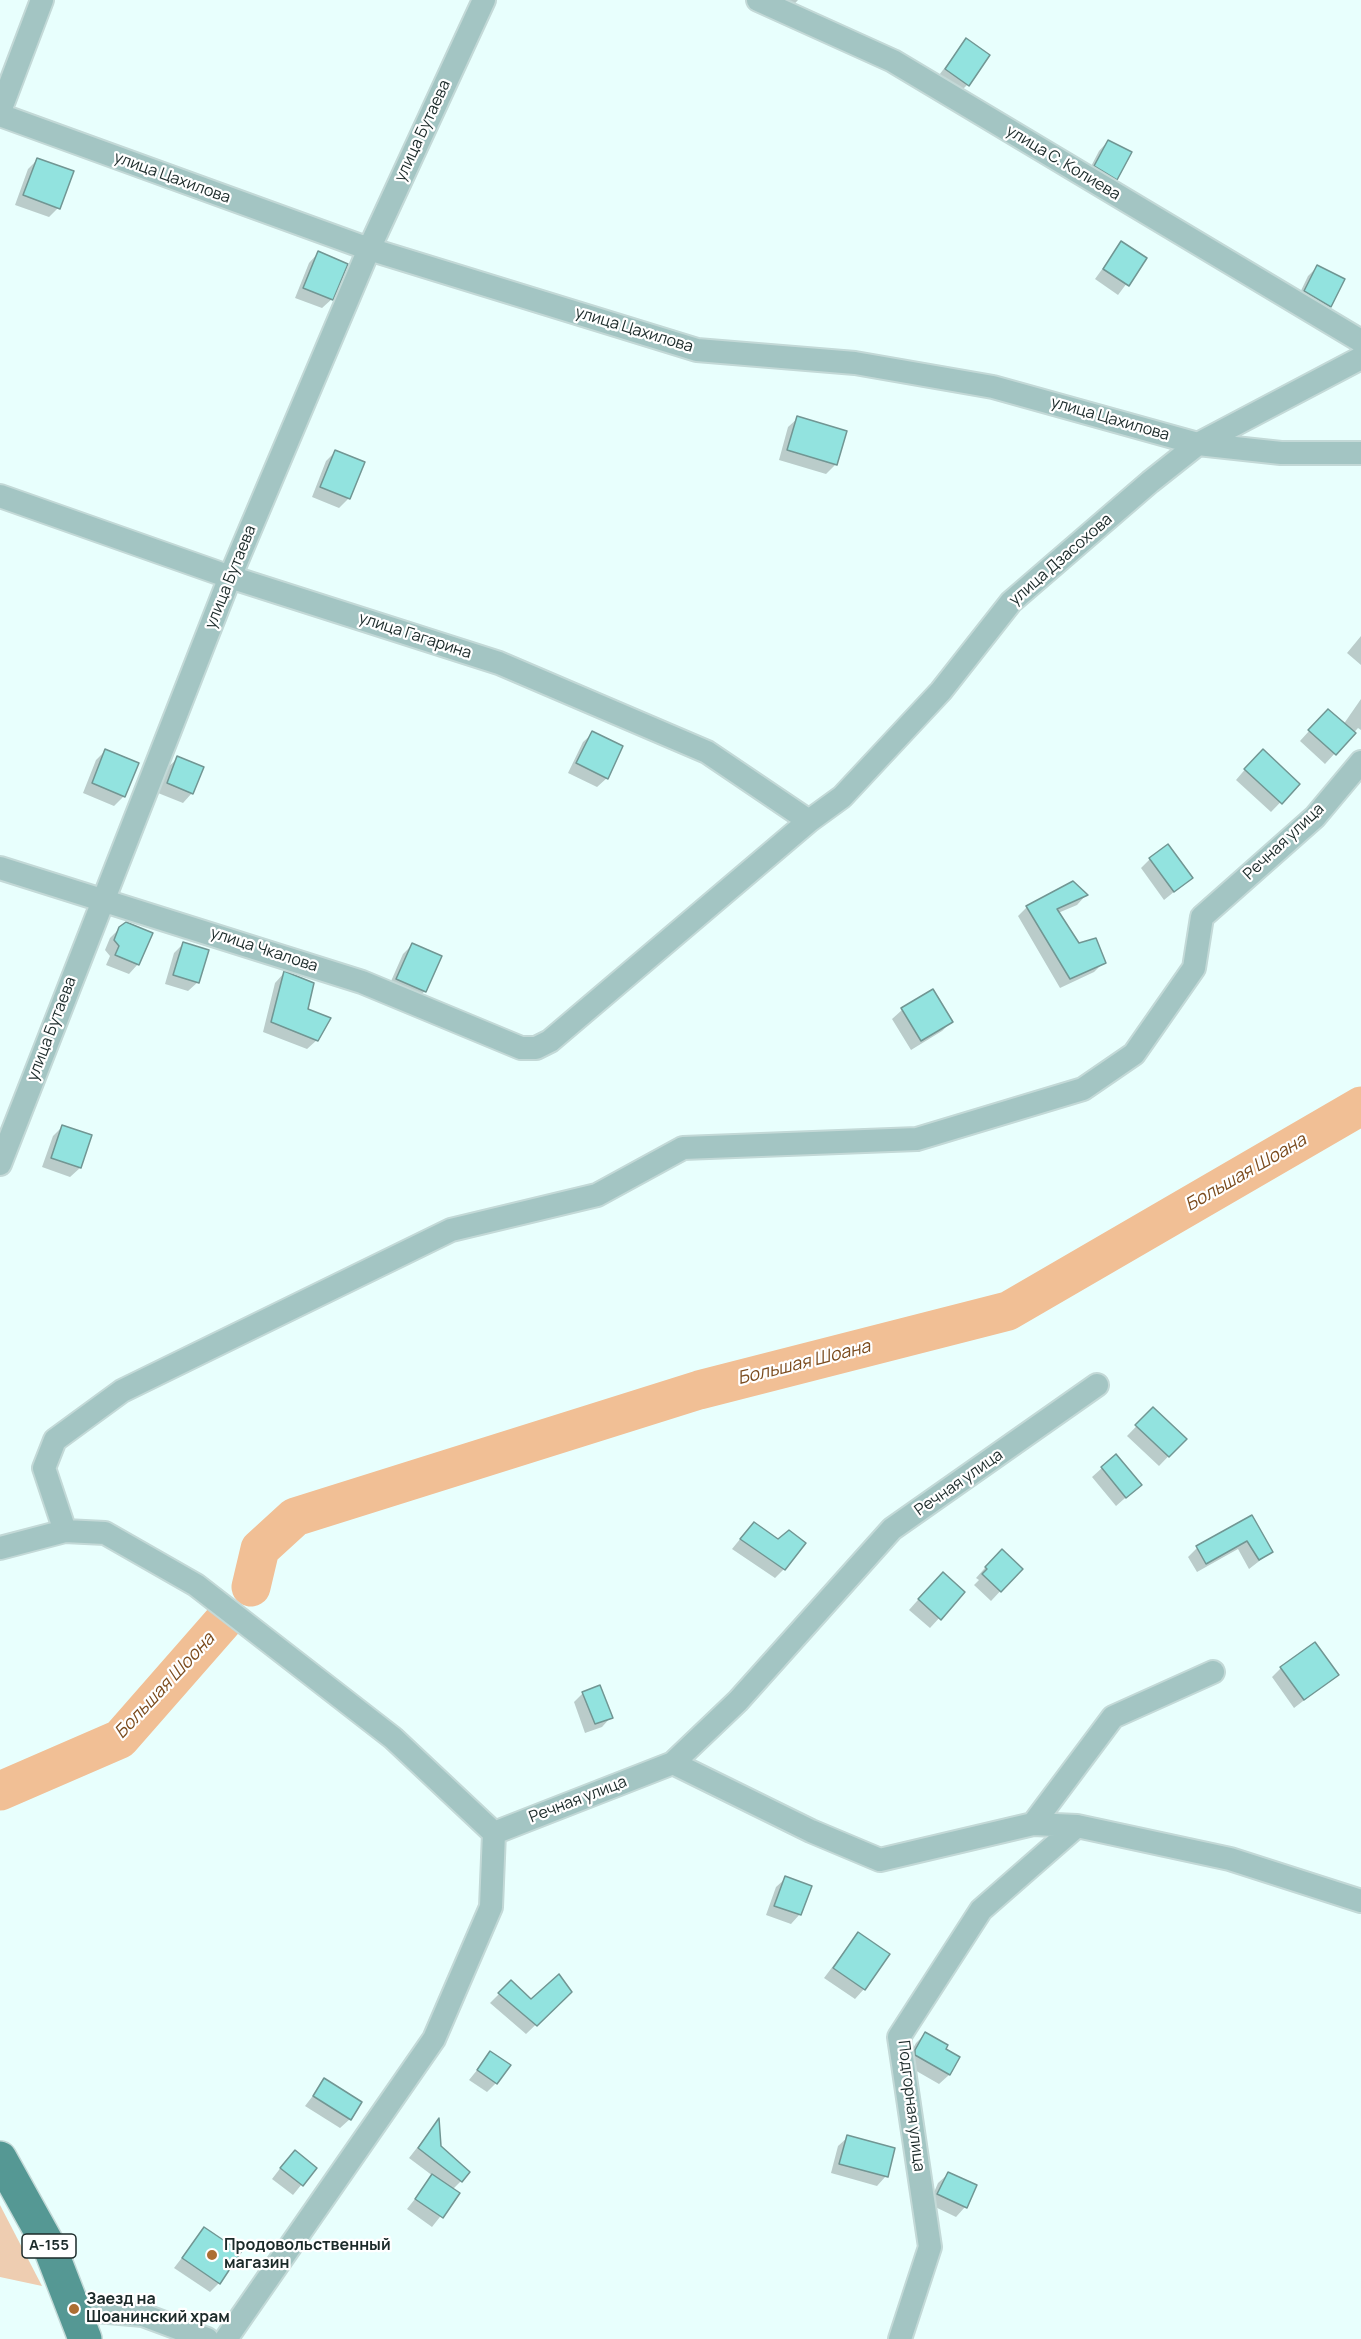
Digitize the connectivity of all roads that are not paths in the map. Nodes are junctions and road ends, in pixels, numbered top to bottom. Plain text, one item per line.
1 (42, 0) edge
2 (484, 0) edge
3 (758, 0) edge
4 (0, 113) edge
5 (369, 249) junction
6 (1361, 341) edge
7 (1361, 358) edge
8 (1198, 444) junction
9 (1361, 453) edge
10 (0, 496) edge
11 (230, 577) junction
12 (1361, 762) edge
13 (809, 821) junction
14 (0, 868) edge
15 (103, 898) junction
16 (521, 1048) joint
17 (0, 1164) edge
18 (1097, 1385) dead end
19 (65, 1531) junction
20 (0, 1548) edge
21 (1213, 1672) dead end
22 (673, 1763) junction
23 (1034, 1824) junction
24 (1077, 1826) junction
25 (494, 1833) junction
26 (1361, 1901) edge
27 (0, 2158) edge
28 (73, 2309) junction
29 (85, 2339) edge
30 (207, 2339) edge
31 (226, 2339) edge
32 (900, 2339) edge

1 - 4 street
2 - 5 street, улица Бутаева
3 - 6 street, улица С. Колиева
4 - 5 street, улица Цахилова
5 - 8 street, улица Цахилова
5 - 11 street, улица Бутаева
7 - 8 street, улица Дзасохова
8 - 9 street, улица Цахилова
8 - 13 street, улица Дзасохова
10 - 11 street, улица Гагарина
11 - 13 street, улица Гагарина
11 - 15 street, улица Бутаева
12 - 19 street, Речная улица
13 - 16 street, улица Дзасохова
14 - 15 street, улица Чкалова
15 - 16 street, улица Чкалова
15 - 17 street, улица Бутаева
18 - 22 street, Речная улица
19 - 20 street
19 - 25 street
21 - 23 street
22 - 23 street
22 - 25 street, Речная улица
23 - 24 street
24 - 26 street
24 - 32 street, Подгорная улица
25 - 31 street
27 - 28 main road, А-155
28 - 29 main road, А-155
28 - 30 street

